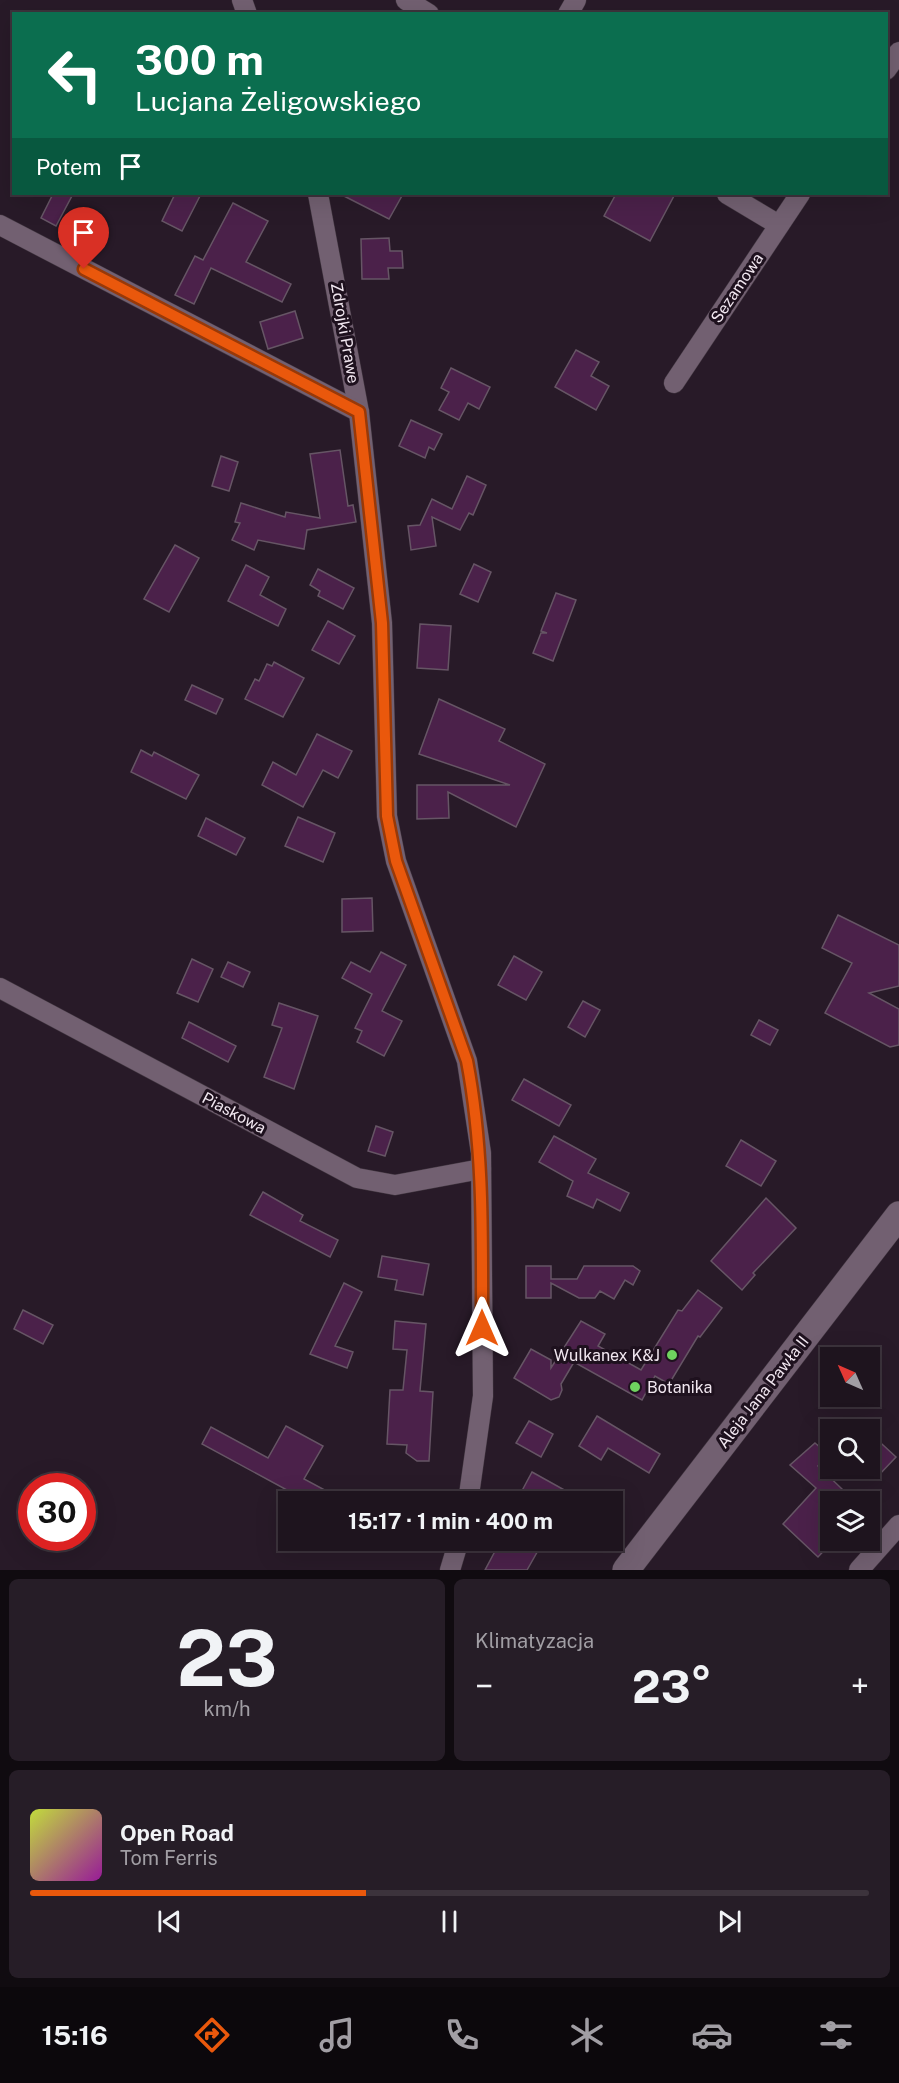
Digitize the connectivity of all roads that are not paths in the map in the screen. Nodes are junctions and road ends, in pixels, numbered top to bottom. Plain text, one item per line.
1 (406, 0) edge
2 (426, 12) edge
3 (899, 51) edge
4 (888, 66) edge
5 (318, 195) edge
6 (729, 195) edge
7 (799, 195) edge
8 (0, 225) edge
9 (779, 225) junction
10 (674, 383) dead end
11 (359, 412) junction
12 (0, 988) edge
13 (481, 1169) junction
14 (899, 1215) edge
15 (470, 1491) edge
16 (899, 1525) edge
17 (456, 1551) edge
18 (450, 1570) edge
19 (626, 1570) edge
20 (859, 1570) edge

1 - 2 street
3 - 4 street
5 - 11 street, Zdrojki Prawe
6 - 9 street
7 - 9 street, Sezamowa
8 - 11 street
9 - 10 street, Sezamowa
11 - 13 street, Zdrojki Prawe
12 - 13 street, Piaskowa
13 - 15 street, Zdrojki Prawe
14 - 19 main road, Aleja Jana Pawła II
16 - 20 street
17 - 18 street

